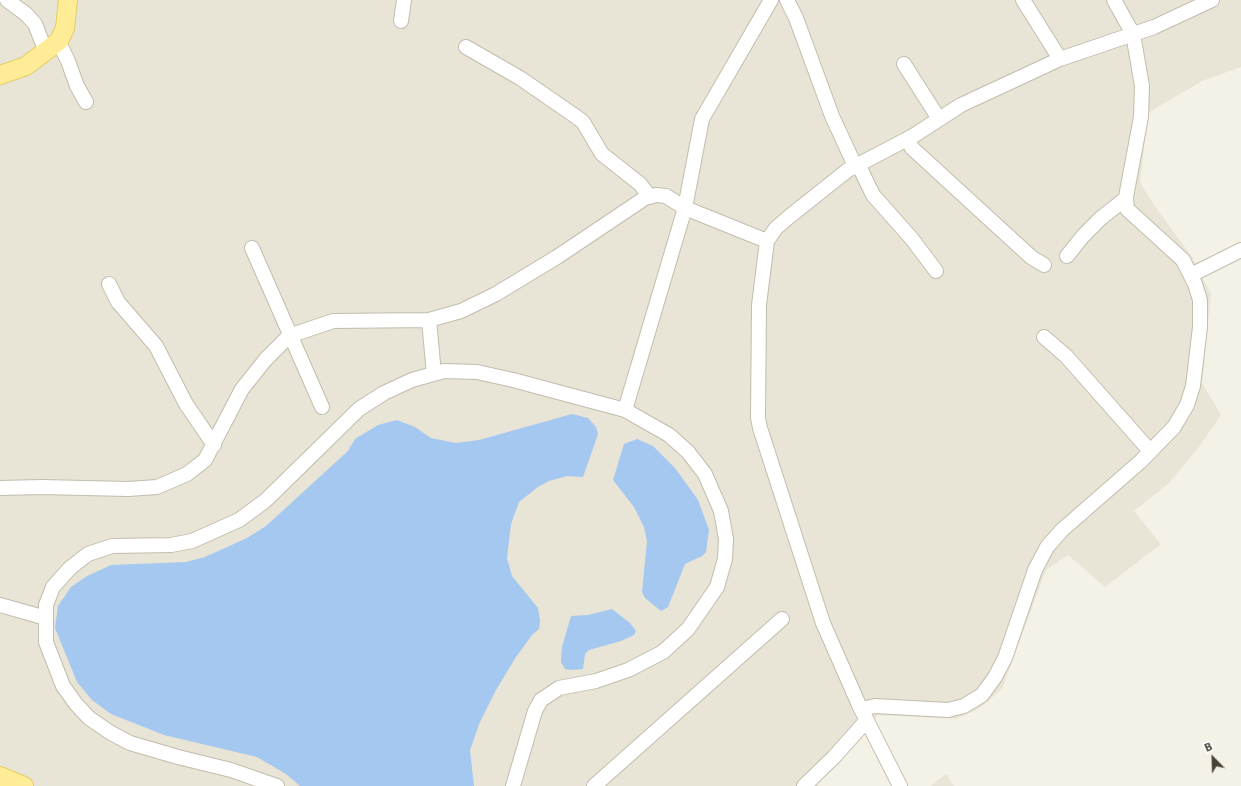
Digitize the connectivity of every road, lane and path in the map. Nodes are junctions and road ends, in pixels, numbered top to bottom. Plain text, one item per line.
1 (7, 0) edge
2 (68, 0) edge
3 (404, 0) edge
4 (771, 0) edge
5 (787, 0) edge
6 (1023, 0) edge
7 (1114, 0) edge
8 (1212, 0) edge
9 (401, 21) dead end
10 (1134, 34) junction
11 (52, 47) junction
12 (466, 47) dead end
13 (1060, 59) junction
14 (904, 64) dead end
15 (0, 75) edge
16 (86, 102) dead end
17 (938, 119) junction
18 (906, 139) junction
19 (856, 165) junction
20 (650, 197) junction
21 (1125, 199) junction
22 (685, 208) junction
23 (766, 241) junction
24 (252, 248) dead end
25 (1240, 251) edge
26 (1067, 256) dead end
27 (1044, 265) dead end
28 (936, 271) dead end
29 (1191, 275) junction
30 (109, 284) dead end
31 (429, 320) junction
32 (289, 336) junction
33 (1044, 337) dead end
34 (434, 374) junction
35 (322, 407) dead end
36 (625, 410) junction
37 (214, 445) junction
38 (1150, 451) junction
39 (0, 488) edge
40 (0, 605) edge
41 (46, 618) junction
42 (782, 619) dead end
43 (864, 715) junction
44 (0, 776) edge
45 (24, 786) edge
46 (277, 786) edge
47 (513, 786) edge
48 (594, 786) edge
49 (804, 786) edge
50 (900, 786) edge

1 - 11 street
2 - 11 main road
3 - 9 street
4 - 22 street
5 - 19 street
6 - 13 street
7 - 10 street
8 - 10 street
10 - 13 street
10 - 21 street
11 - 15 main road
11 - 16 street
12 - 20 street
13 - 17 street
14 - 17 street
17 - 18 street
18 - 19 street
18 - 27 street
19 - 23 street
19 - 28 street
20 - 22 street
20 - 31 street
21 - 26 street
21 - 29 street
22 - 23 street
22 - 36 street
23 - 43 street
24 - 32 street
25 - 29 street
29 - 38 street
30 - 37 street
31 - 32 street
31 - 34 street
32 - 35 street
32 - 37 street
33 - 38 street
34 - 36 street
34 - 41 street
36 - 47 street
37 - 39 street
38 - 43 street
40 - 41 street
41 - 46 street
42 - 48 street
43 - 49 street
43 - 50 street
44 - 45 main road

